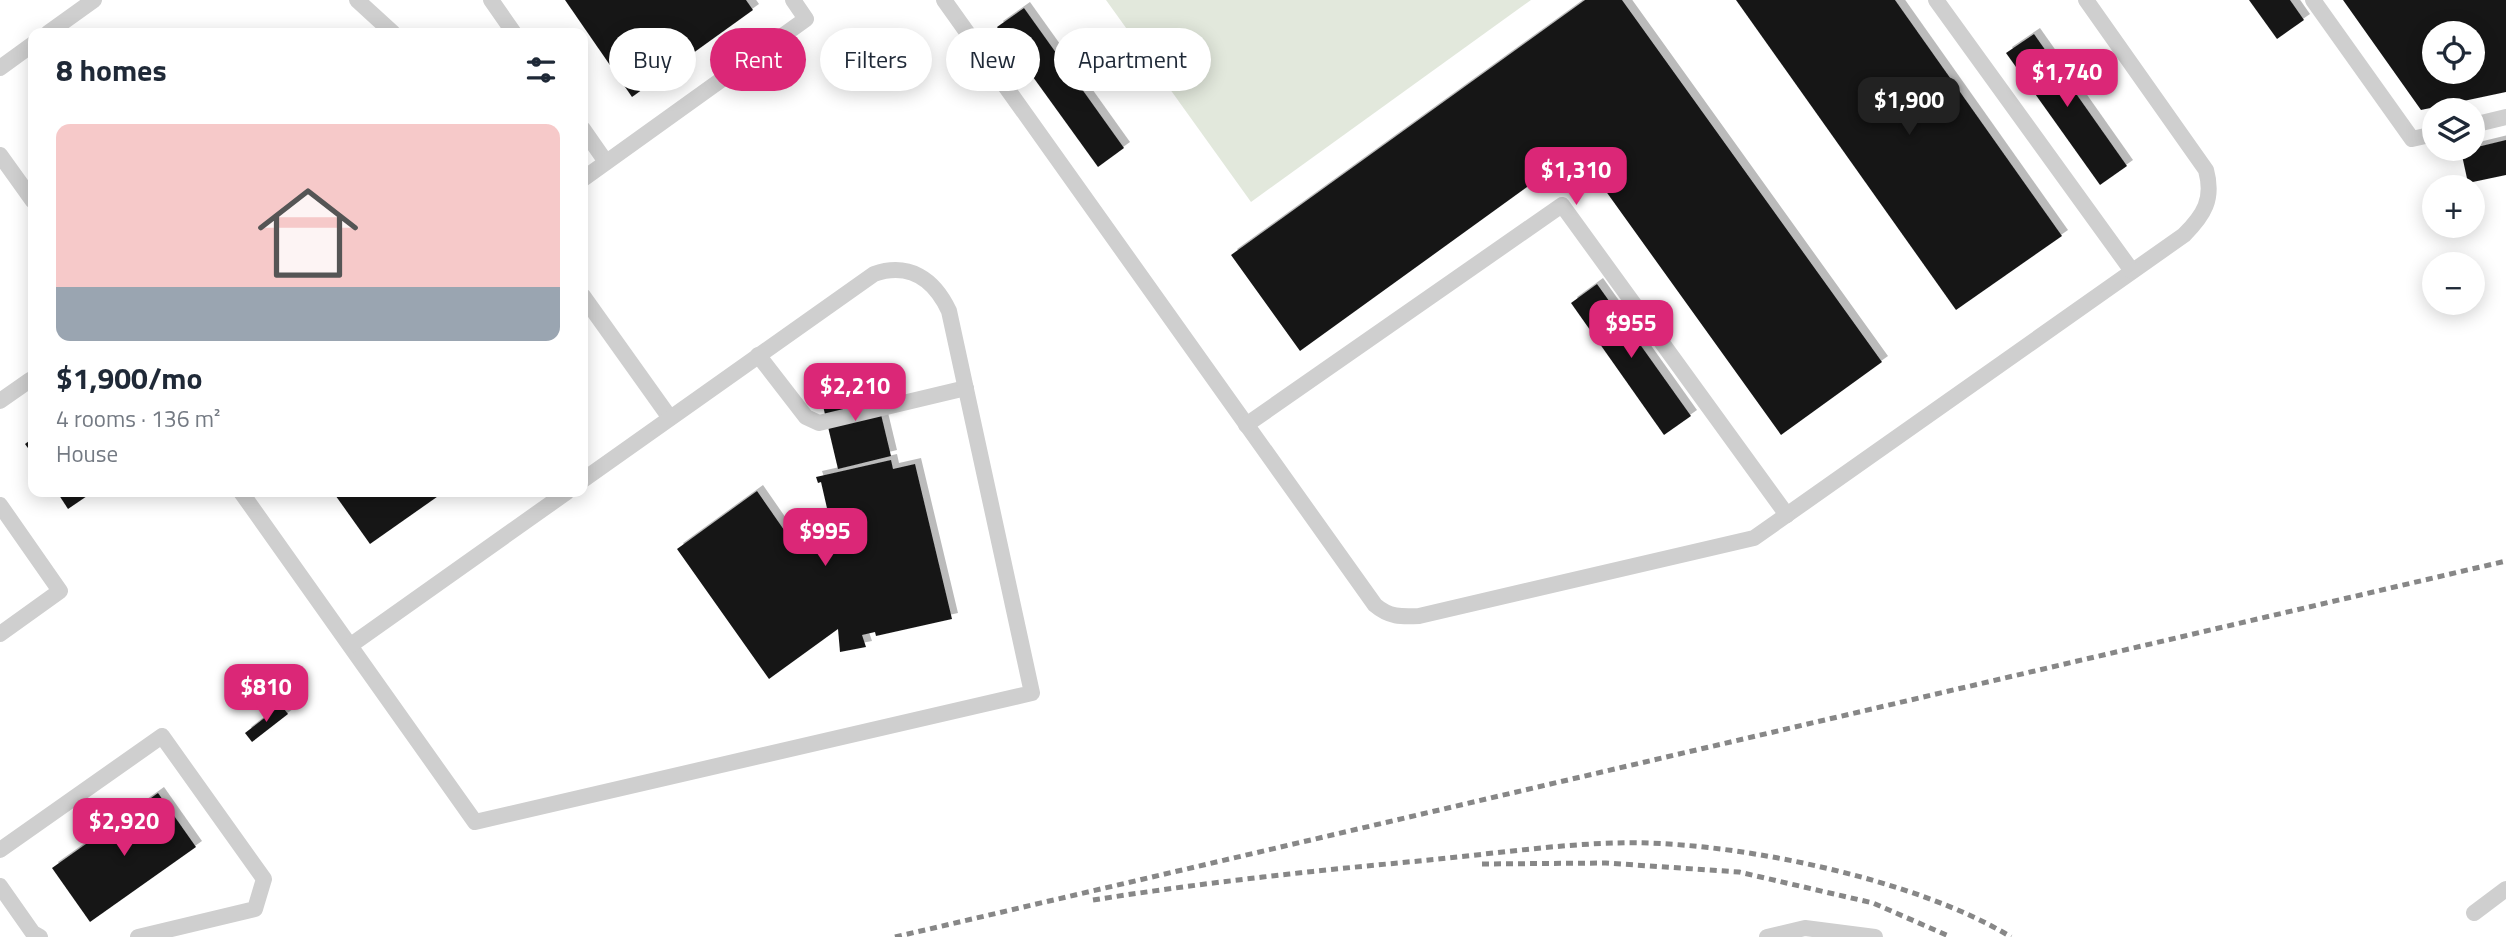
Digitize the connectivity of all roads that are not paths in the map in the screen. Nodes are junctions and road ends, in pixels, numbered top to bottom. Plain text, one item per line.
1 (94, 0) edge
2 (357, 0) edge
3 (491, 0) edge
4 (793, 0) edge
5 (944, 0) edge
6 (1936, 0) edge
7 (2086, 0) edge
8 (2313, 0) edge
9 (55, 28) edge
10 (388, 28) edge
11 (511, 28) edge
12 (28, 48) edge
13 (0, 68) edge
14 (2506, 117) edge
15 (2485, 122) edge
16 (588, 136) edge
17 (2422, 137) edge
18 (0, 155) edge
19 (607, 162) junction
20 (588, 175) edge
21 (28, 194) edge
22 (2132, 271) junction
23 (588, 303) edge
24 (758, 355) junction
25 (28, 381) edge
26 (966, 388) junction
27 (0, 401) edge
28 (670, 418) junction
29 (1246, 425) junction
30 (588, 476) edge
31 (246, 497) edge
32 (560, 497) edge
33 (0, 505) edge
34 (1787, 515) junction
35 (0, 634) edge
36 (351, 645) junction
37 (0, 850) edge
38 (0, 886) edge
39 (2506, 889) edge
40 (2474, 913) dead end
41 (40, 937) edge
42 (138, 937) edge
43 (1767, 937) edge
44 (1875, 937) edge

1 - 9 lane
2 - 10 lane
3 - 11 lane
4 - 19 lane
5 - 29 lane
6 - 22 lane
7 - 22 lane
8 - 17 lane
12 - 13 lane
14 - 15 lane
16 - 19 lane
18 - 21 lane
19 - 20 lane
22 - 34 lane
23 - 28 lane
24 - 26 lane
24 - 26 lane
24 - 28 lane
25 - 27 lane
26 - 36 lane
28 - 30 lane
29 - 34 lane
29 - 34 lane
31 - 36 lane
32 - 36 lane
33 - 35 lane
37 - 42 lane
38 - 41 lane
39 - 40 lane
43 - 44 lane

